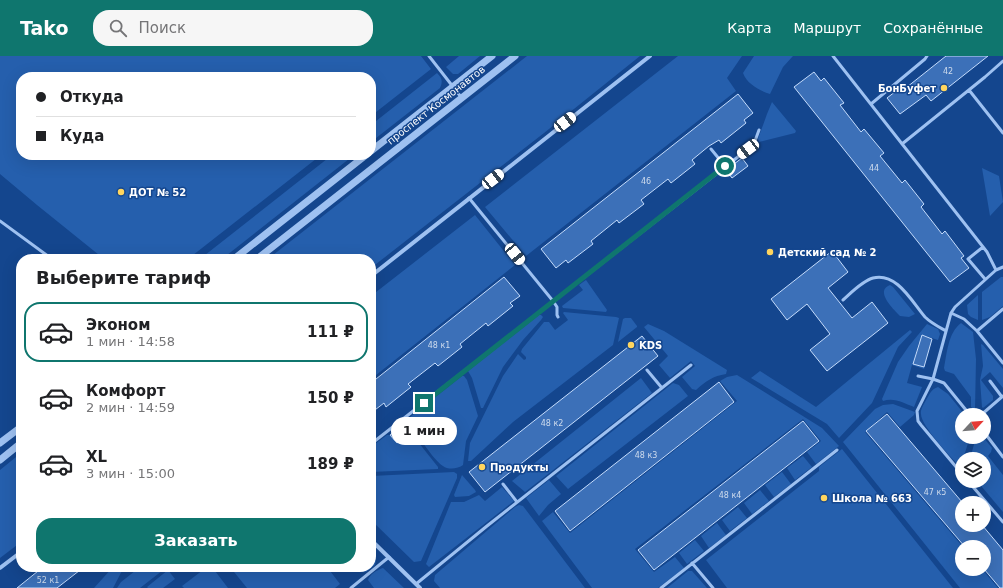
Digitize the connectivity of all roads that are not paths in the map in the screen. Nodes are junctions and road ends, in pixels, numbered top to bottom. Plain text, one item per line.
1 (429, 56) edge
2 (492, 56) edge
3 (515, 56) edge
4 (650, 56) edge
5 (832, 56) edge
6 (927, 56) edge
7 (1003, 61) edge
8 (453, 87) junction
9 (969, 90) junction
10 (462, 98) junction
11 (871, 104) junction
12 (759, 130) dead end
13 (1003, 133) edge
14 (902, 144) junction
15 (376, 147) edge
16 (711, 149) dead end
17 (360, 160) edge
18 (725, 166) junction
19 (469, 198) junction
20 (0, 221) edge
21 (983, 247) junction
22 (45, 254) edge
23 (240, 254) edge
24 (263, 254) edge
25 (1003, 267) edge
26 (996, 270) junction
27 (376, 272) edge
28 (985, 279) junction
29 (843, 300) dead end
30 (553, 301) junction
31 (1003, 309) edge
32 (951, 313) junction
33 (558, 317) dead end
34 (946, 331) junction
35 (977, 331) junction
36 (1003, 364) edge
37 (691, 365) dead end
38 (648, 370) dead end
39 (918, 376) dead end
40 (933, 379) junction
41 (990, 381) dead end
42 (662, 388) junction
43 (1003, 397) edge
44 (964, 408) edge
45 (990, 408) edge
46 (16, 430) edge
47 (376, 440) edge
48 (991, 441) edge
49 (0, 443) edge
50 (16, 447) edge
51 (837, 450) dead end
52 (1003, 457) edge
53 (0, 460) edge
54 (955, 466) edge
55 (503, 484) dead end
56 (974, 488) edge
57 (517, 502) junction
58 (1003, 522) edge
59 (376, 545) edge
60 (16, 556) edge
61 (389, 557) junction
62 (692, 563) junction
63 (0, 568) edge
64 (376, 568) edge
65 (371, 572) edge
66 (416, 584) junction
67 (351, 588) edge
68 (420, 588) edge
69 (661, 588) edge
70 (713, 588) edge

1 - 8 lane
2 - 8 street, проспект Космонавтов
3 - 10 street, проспект Космонавтов
4 - 19 street
5 - 11 lane
6 - 11 lane
7 - 9 lane
8 - 10 lane
8 - 15 street, проспект Космонавтов
9 - 13 lane
9 - 14 lane
10 - 24 street, проспект Космонавтов
11 - 14 lane
12 - 18 lane
14 - 21 lane
16 - 18 lane
17 - 23 street
18 - 30 lane
19 - 27 street
19 - 30 lane
20 - 22 lane
21 - 26 lane
21 - 28 lane
25 - 26 lane
26 - 28 lane
28 - 32 lane
29 - 34 lane
30 - 33 lane
30 - 47 lane
31 - 35 lane
32 - 34 lane
32 - 35 lane
34 - 40 lane
35 - 36 lane
37 - 42 lane
38 - 42 lane
39 - 40 lane
40 - 44 lane
40 - 54 lane
41 - 43 lane
42 - 57 lane
43 - 45 lane
46 - 49 street
48 - 52 lane
50 - 53 street
51 - 62 lane
55 - 57 lane
56 - 58 lane
57 - 66 lane
59 - 61 street
60 - 63 street
61 - 64 lane
61 - 66 street
62 - 69 lane
62 - 70 lane
65 - 67 lane
66 - 68 street

